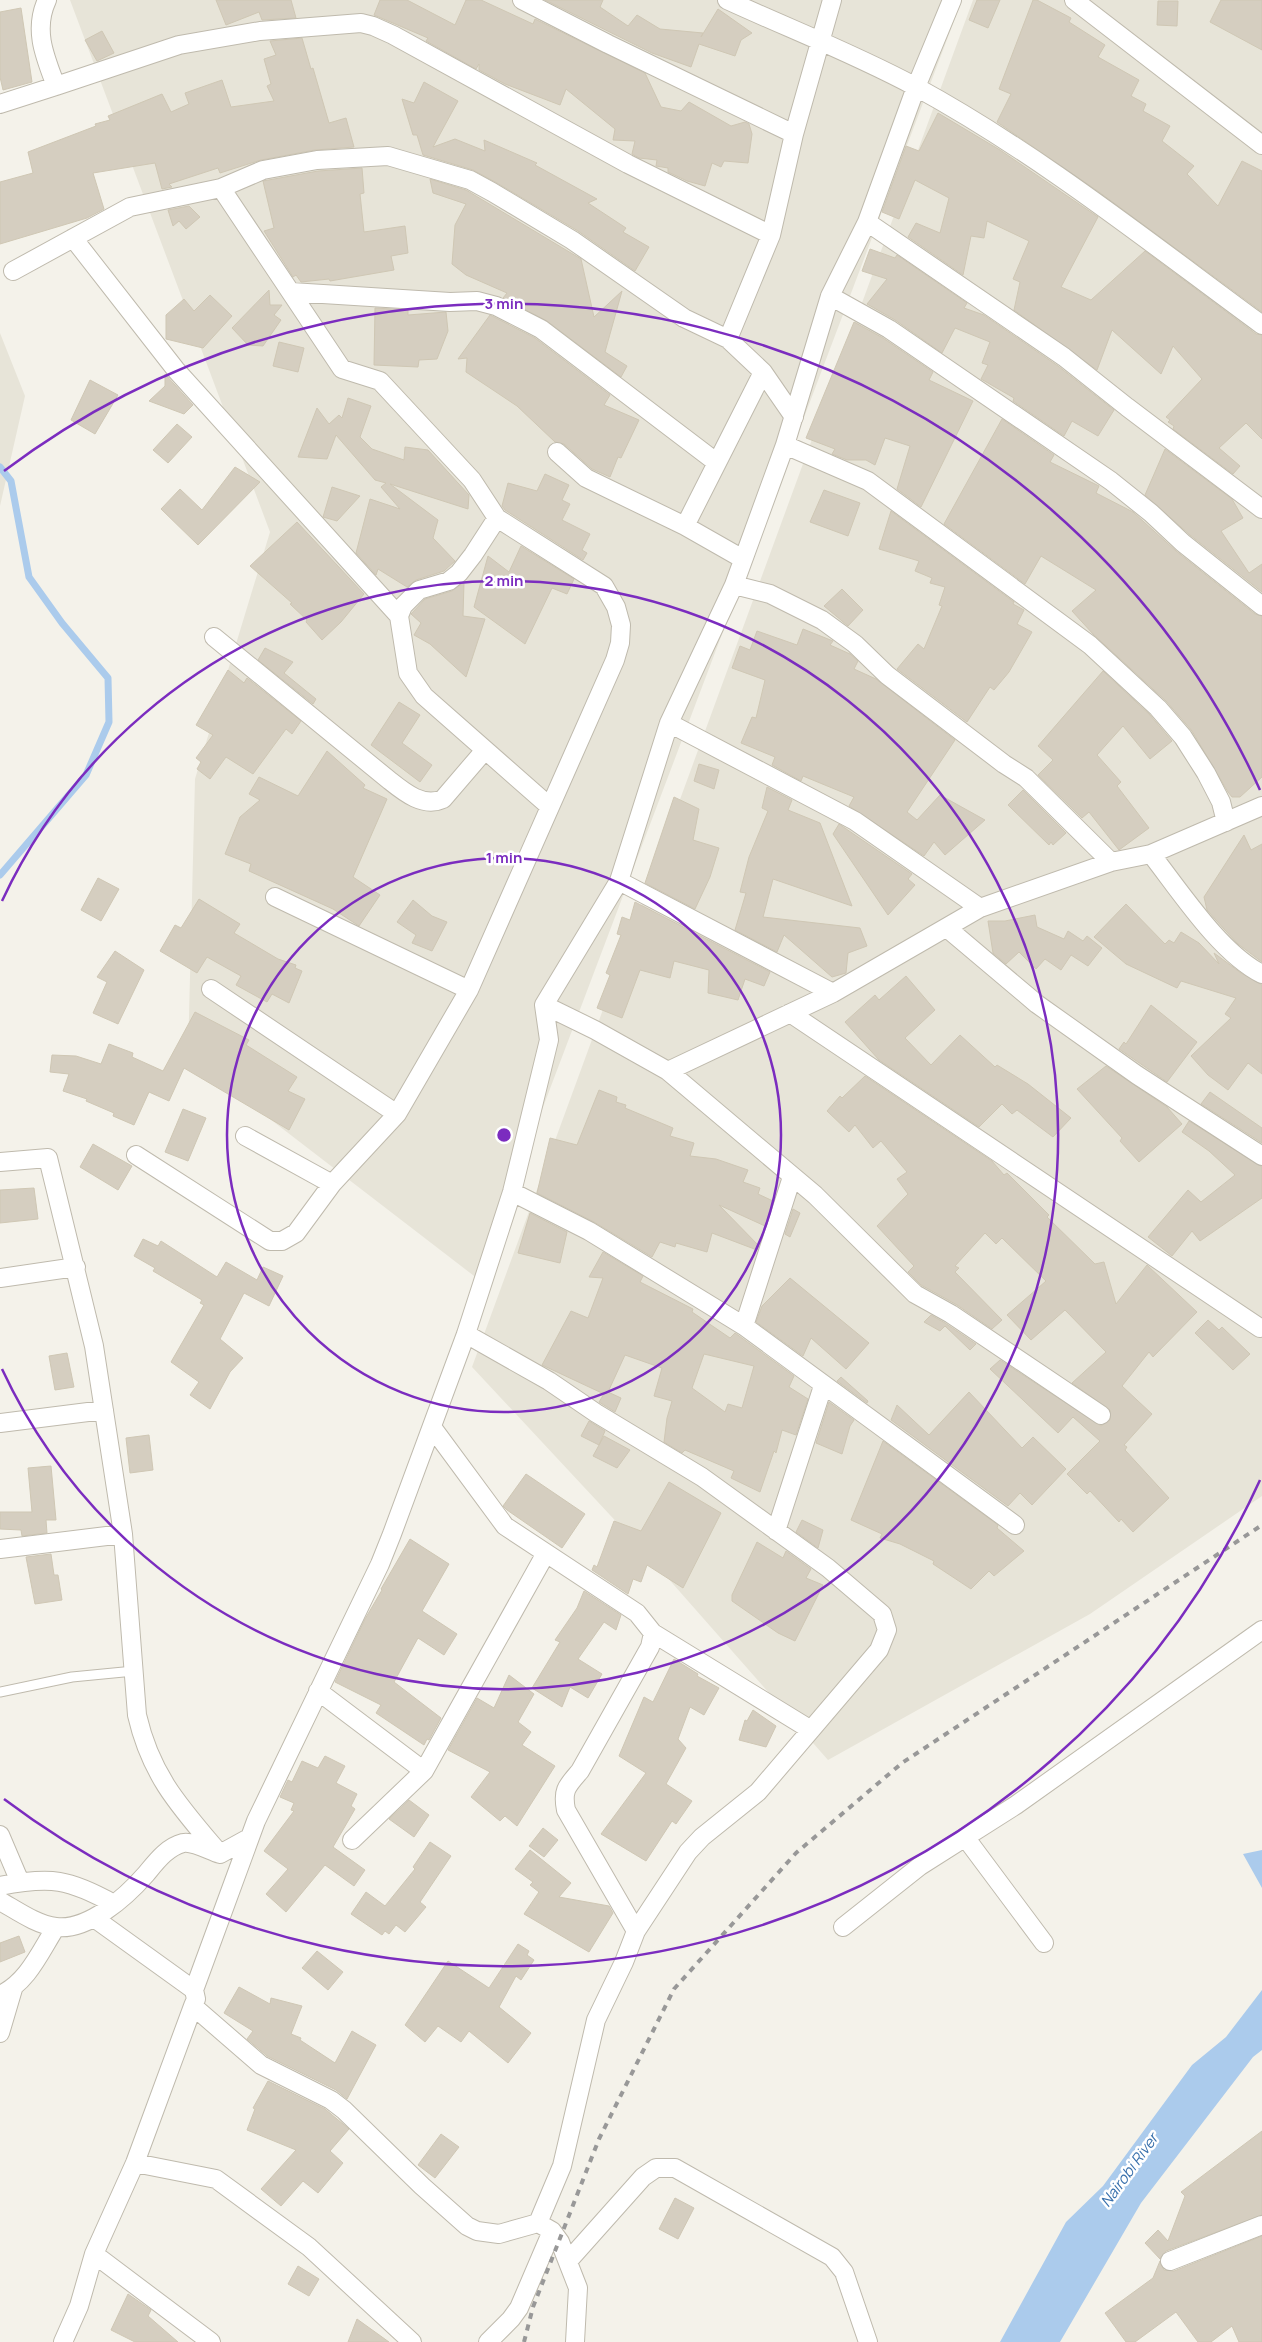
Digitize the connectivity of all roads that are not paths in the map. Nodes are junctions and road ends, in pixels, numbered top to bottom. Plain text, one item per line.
1 (47, 0) edge
2 (522, 0) edge
3 (727, 0) edge
4 (832, 0) edge
5 (952, 0) edge
6 (1074, 0) edge
7 (820, 41) junction
8 (56, 86) junction
9 (916, 87) junction
10 (0, 104) edge
11 (794, 134) junction
12 (1262, 145) edge
13 (221, 188) junction
14 (867, 222) junction
15 (771, 235) junction
16 (72, 238) junction
17 (13, 271) dead end
18 (291, 292) junction
19 (830, 296) junction
20 (1262, 325) edge
21 (728, 339) junction
22 (762, 372) junction
23 (794, 417) junction
24 (785, 445) junction
25 (556, 452) dead end
26 (716, 462) junction
27 (1262, 508) edge
28 (497, 518) junction
29 (686, 526) junction
30 (744, 559) junction
31 (734, 585) junction
32 (1262, 606) edge
33 (399, 616) junction
34 (214, 636) dead end
35 (669, 723) junction
36 (485, 750) junction
37 (549, 806) junction
38 (1262, 806) edge
39 (1226, 822) junction
40 (1151, 854) junction
41 (1111, 862) junction
42 (619, 881) junction
43 (275, 897) dead end
44 (980, 908) junction
45 (947, 928) junction
46 (1262, 974) edge
47 (211, 989) dead end
48 (469, 990) junction
49 (833, 993) junction
50 (544, 1005) junction
51 (790, 1013) junction
52 (668, 1071) junction
53 (397, 1114) junction
54 (245, 1136) dead end
55 (136, 1155) dead end
56 (1262, 1156) edge
57 (0, 1162) edge
58 (792, 1177) junction
59 (332, 1184) junction
60 (512, 1192) junction
61 (76, 1267) junction
62 (0, 1278) edge
63 (744, 1326) junction
64 (1260, 1328) dead end
65 (466, 1334) junction
66 (823, 1386) junction
67 (104, 1410) junction
68 (1101, 1415) dead end
69 (0, 1423) edge
70 (432, 1427) junction
71 (1015, 1525) dead end
72 (776, 1531) junction
73 (123, 1534) junction
74 (0, 1548) edge
75 (546, 1552) junction
76 (1262, 1630) edge
77 (653, 1633) junction
78 (134, 1671) junction
79 (318, 1691) junction
80 (0, 1692) edge
81 (811, 1730) junction
82 (424, 1771) junction
83 (0, 1835) edge
84 (965, 1837) junction
85 (249, 1838) junction
86 (352, 1840) dead end
87 (220, 1854) junction
88 (20, 1882) junction
89 (0, 1886) edge
90 (0, 1901) edge
91 (114, 1904) junction
92 (94, 1918) junction
93 (56, 1927) junction
94 (843, 1927) dead end
95 (636, 1931) junction
96 (1044, 1943) dead end
97 (6, 1992) edge
98 (194, 1999) junction
99 (0, 2033) edge
100 (135, 2163) junction
101 (1262, 2225) edge
102 (545, 2227) junction
103 (94, 2254) junction
104 (569, 2260) junction
105 (1170, 2261) dead end
106 (63, 2342) edge
107 (211, 2342) edge
108 (412, 2342) edge
109 (488, 2342) edge
110 (575, 2342) edge
111 (868, 2342) edge

1 - 8 street
2 - 11 street
3 - 7 street
4 - 7 street
5 - 9 street
6 - 12 street
7 - 9 street
7 - 11 street
8 - 10 street
8 - 15 street
9 - 14 street
9 - 20 street
11 - 15 street
13 - 16 street
13 - 18 street
13 - 21 street
14 - 19 street
14 - 27 street
15 - 21 street
16 - 17 street
16 - 33 street
18 - 26 street
18 - 28 street
19 - 23 street
19 - 32 street
21 - 22 street
22 - 23 street
22 - 26 street
23 - 24 street
24 - 30 street
24 - 39 street
25 - 29 street
26 - 29 street
28 - 33 street
28 - 37 street
29 - 30 street
30 - 31 street
31 - 35 street
31 - 41 street
33 - 36 street
34 - 36 street
35 - 42 street
35 - 44 street
36 - 37 street
37 - 48 street
38 - 39 street
39 - 40 street
40 - 41 street
40 - 46 street
41 - 44 street
42 - 49 street
42 - 50 street
43 - 48 street
44 - 45 street
45 - 49 street
45 - 56 street
47 - 53 street
48 - 53 street
49 - 51 street
50 - 52 street
50 - 60 street
51 - 52 street
51 - 64 street
52 - 58 street
53 - 59 street
54 - 59 street
55 - 59 street
57 - 61 street
58 - 63 street
58 - 68 street
60 - 63 street
60 - 65 street
61 - 62 street
61 - 67 street
63 - 66 street
65 - 70 street
65 - 72 street
66 - 71 street
66 - 72 street
67 - 69 street
67 - 73 street
70 - 75 street
70 - 79 street
72 - 81 street
73 - 74 street
73 - 78 street
75 - 77 street
75 - 82 street
76 - 84 street
77 - 81 street
77 - 95 street
78 - 80 lane
78 - 87 street
79 - 82 street
79 - 85 street
81 - 95 street
82 - 86 street
83 - 88 street
84 - 94 street
84 - 96 street
85 - 87 street
85 - 98 street
87 - 91 street
88 - 89 street
88 - 91 street
90 - 93 street
91 - 92 street
92 - 93 street
92 - 98 street
93 - 97 street
95 - 102 street
97 - 99 street
98 - 100 street
98 - 102 street
100 - 103 street
100 - 108 street
101 - 105 street
102 - 104 street
102 - 109 street
103 - 106 street
103 - 107 street
104 - 110 street
104 - 111 street

